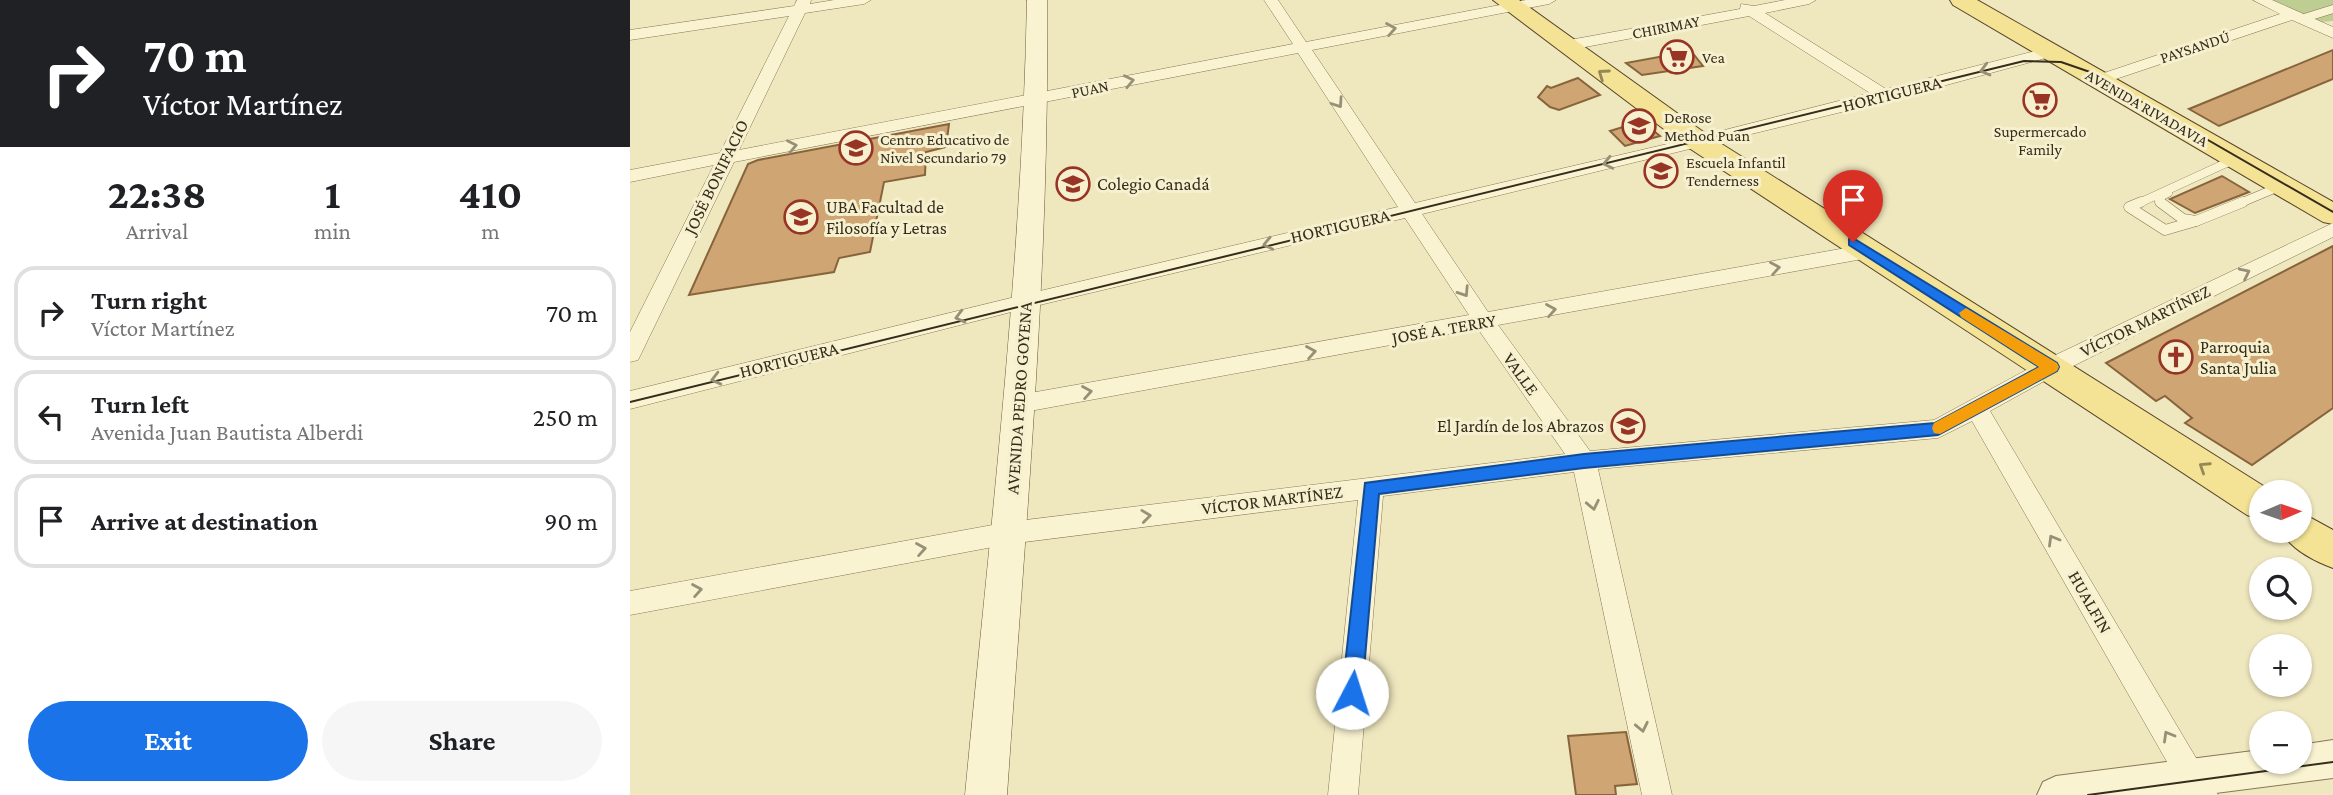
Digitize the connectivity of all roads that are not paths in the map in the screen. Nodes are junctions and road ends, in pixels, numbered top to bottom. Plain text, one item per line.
1 (864, 0) edge
2 (1037, 0) edge
3 (1271, 0) edge
4 (1549, 0) edge
5 (1736, 0) edge
6 (1809, 0) edge
7 (1961, 0) edge
8 (2260, 0) edge
9 (1508, 3) edge
10 (802, 5) edge
11 (1752, 10) junction
12 (2330, 11) edge
13 (2302, 19) junction
14 (2333, 33) edge
15 (630, 35) edge
16 (1300, 46) junction
17 (1564, 46) junction
18 (2051, 52) junction
19 (2098, 80) junction
20 (1885, 96) junction
21 (1038, 100) junction
22 (1699, 142) junction
23 (725, 158) junction
24 (2235, 159) junction
25 (630, 176) edge
26 (2179, 183) junction
27 (2282, 186) junction
28 (1410, 210) junction
29 (2333, 215) edge
30 (2196, 221) junction
31 (2333, 229) edge
32 (1868, 251) junction
33 (1027, 301) junction
34 (1484, 322) junction
35 (630, 355) edge
36 (2051, 367) junction
37 (630, 400) edge
38 (1019, 404) junction
39 (1977, 410) junction
40 (1584, 461) junction
41 (1371, 488) junction
42 (2249, 496) edge
43 (1009, 533) junction
44 (2312, 537) edge
45 (2333, 551) edge
46 (630, 603) edge
47 (2333, 759) edge
48 (2198, 786) edge
49 (986, 795) edge
50 (1343, 795) edge
51 (1657, 795) edge
52 (2056, 795) edge

1 - 10 street
2 - 21 main road, AVENIDA PEDRO GOYENA
3 - 16 street, VALLE
4 - 9 street, PUAN
5 - 11 street
6 - 11 street, CHIRIMAY
7 - 18 main road, AVENIDA RIVADAVIA
8 - 13 street
16 -> 9 street, PUAN
9 - 17 main road
10 - 15 street
10 - 23 street, JOSÉ BONIFACIO
11 - 17 street, CHIRIMAY
11 - 20 street
12 - 13 lane
13 - 14 street
13 - 19 street, PAYSANDÚ
21 -> 16 street, PUAN
16 -> 28 street, VALLE
22 -> 17 main road
18 - 19 main road, AVENIDA RIVADAVIA
18 -> 20 street, HORTIGUERA
19 - 24 main road, AVENIDA RIVADAVIA
20 - 22 street, HORTIGUERA
23 -> 21 street, PUAN
21 - 33 main road, AVENIDA PEDRO GOYENA
22 -> 28 street, HORTIGUERA
22 - 32 main road
23 - 25 street, PUAN
23 - 35 street, JOSÉ BONIFACIO
24 - 26 lane
24 - 27 main road, AVENIDA RIVADAVIA
26 - 30 lane
26 - 30 lane
27 - 29 main road, AVENIDA RIVADAVIA
27 - 30 lane
28 -> 33 street, HORTIGUERA
28 -> 34 street, VALLE
36 -> 31 street, VÍCTOR MARTÍNEZ
34 -> 32 street, JOSÉ A. TERRY
32 - 36 main road
33 -> 37 street, HORTIGUERA
33 - 38 main road, AVENIDA PEDRO GOYENA
38 -> 34 street, JOSÉ A. TERRY
34 - 40 street, VALLE
36 - 39 street, VÍCTOR MARTÍNEZ
42 -> 36 main road
38 - 43 main road, AVENIDA PEDRO GOYENA
39 - 40 street, VÍCTOR MARTÍNEZ
48 -> 39 street, HUALFIN
40 - 41 street, VÍCTOR MARTÍNEZ
40 -> 51 street, VALLE
43 -> 41 street, VÍCTOR MARTÍNEZ
41 - 50 street
46 -> 43 street, VÍCTOR MARTÍNEZ
43 - 49 main road, AVENIDA PEDRO GOYENA
44 - 45 main road
47 - 48 street
48 - 52 street

